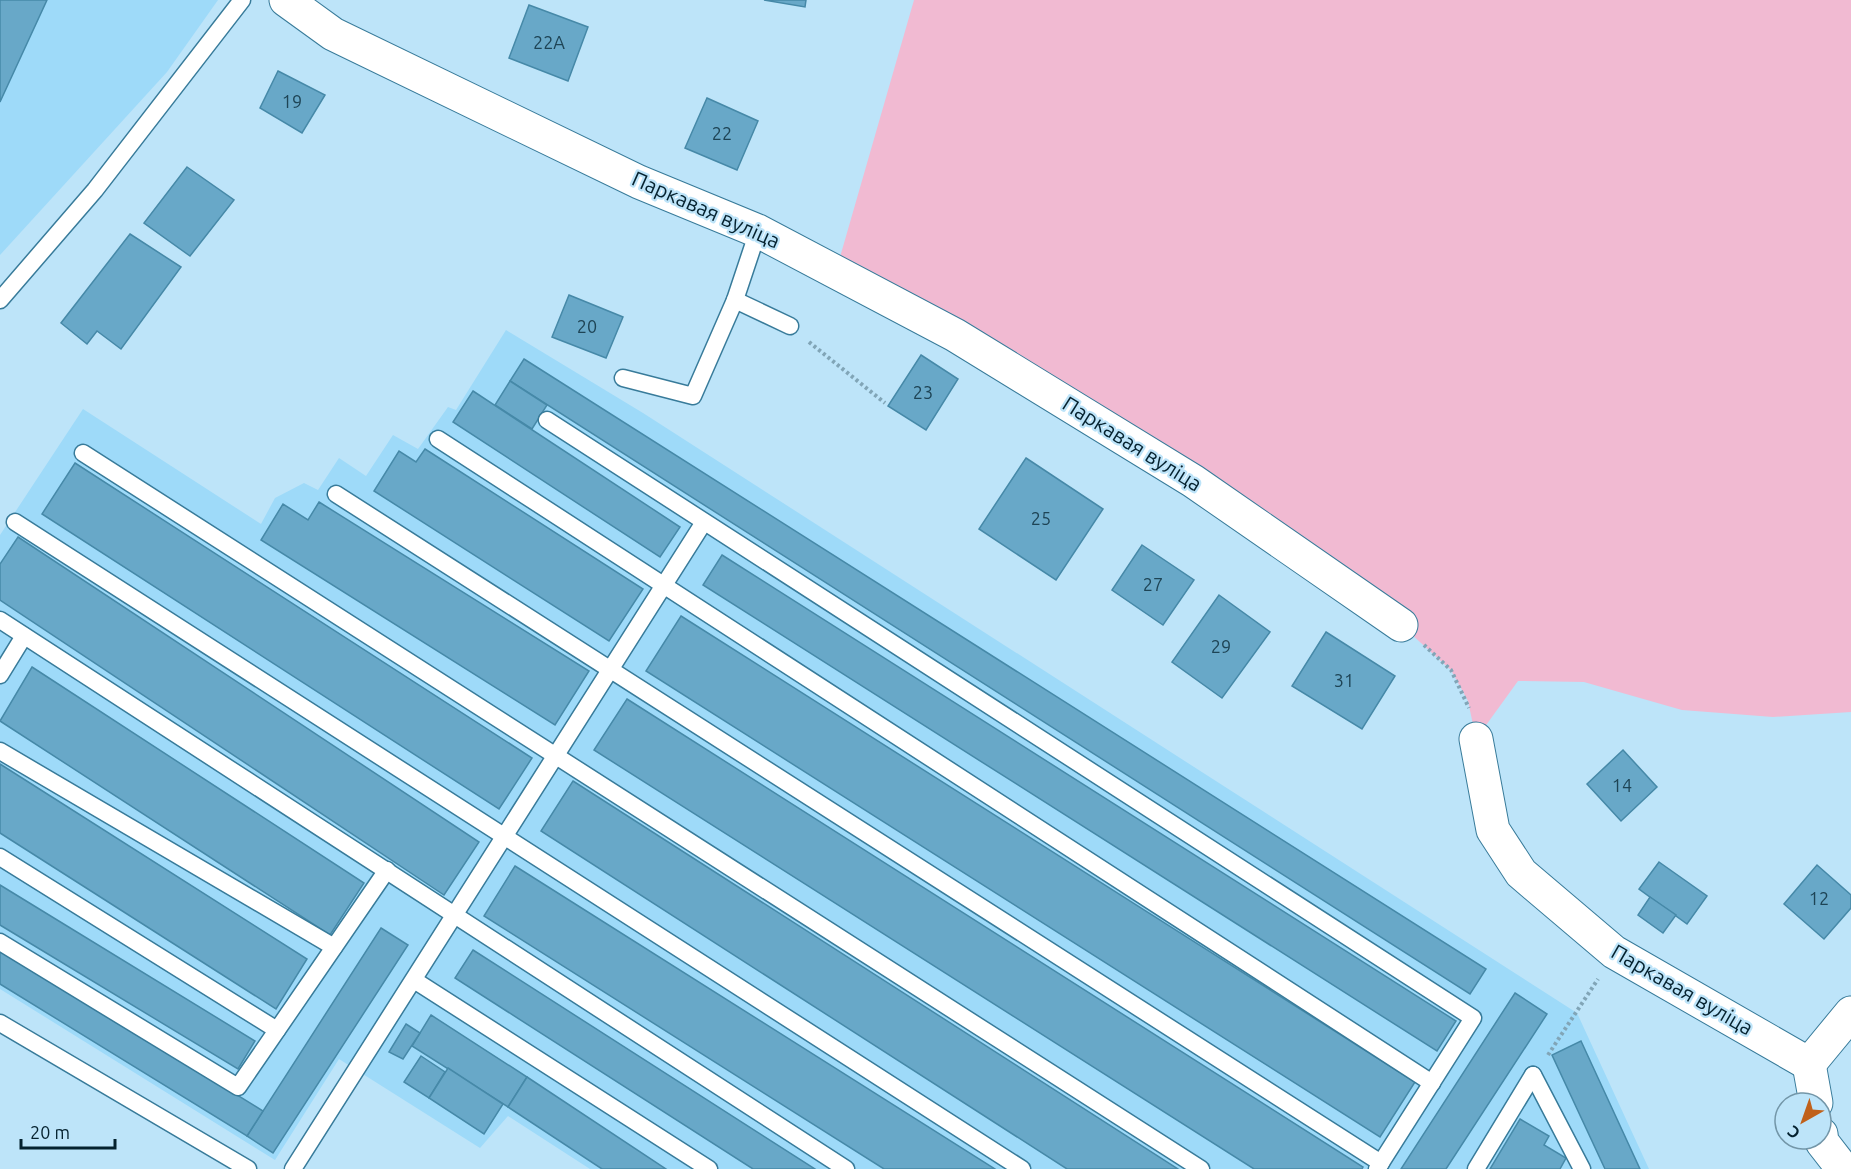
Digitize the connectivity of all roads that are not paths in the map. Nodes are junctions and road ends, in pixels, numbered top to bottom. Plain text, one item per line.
1 (242, 0) edge
2 (286, 0) edge
3 (758, 231) junction
4 (0, 300) edge
5 (735, 300) junction
6 (790, 326) road end
7 (623, 378) dead end
8 (547, 420) dead end
9 (438, 439) dead end
10 (83, 453) dead end
11 (336, 494) dead end
12 (15, 522) dead end
13 (704, 522) junction
14 (664, 586) junction
15 (0, 620) edge
16 (1401, 625) road end
17 (24, 636) junction
18 (610, 670) junction
19 (0, 675) edge
20 (1476, 740) road end
21 (0, 750) edge
22 (556, 755) junction
23 (504, 837) junction
24 (0, 857) edge
25 (387, 870) junction
26 (454, 915) junction
27 (0, 942) edge
28 (333, 947) junction
29 (414, 980) junction
30 (1851, 1013) edge
31 (0, 1023) edge
32 (277, 1030) junction
33 (1809, 1064) junction
34 (1432, 1083) junction
35 (1814, 1091) edge
36 (1829, 1151) edge
37 (1379, 1166) edge
38 (248, 1169) edge
39 (293, 1169) edge
40 (709, 1169) edge
41 (846, 1169) edge
42 (1023, 1169) edge
43 (1201, 1169) edge
44 (1476, 1169) edge
45 (1582, 1169) edge
46 (1842, 1169) edge

1 - 4 lane
2 - 3 street, Паркавая вуліца
3 - 5 lane
3 - 16 street, Паркавая вуліца
5 - 6 lane
5 - 7 lane
8 - 13 lane
9 - 14 lane
10 - 22 lane
11 - 18 lane
12 - 23 lane
13 - 14 lane
13 - 34 lane
14 - 18 lane
14 - 34 lane
15 - 17 lane
17 - 19 lane
17 - 25 lane
18 - 22 lane
18 - 37 lane
20 - 33 street, Паркавая вуліца
21 - 28 lane
22 - 23 lane
22 - 43 lane
23 - 26 lane
23 - 42 lane
24 - 32 lane
25 - 26 lane
25 - 28 lane
26 - 29 lane
26 - 41 lane
27 - 32 lane
28 - 32 lane
29 - 39 lane
29 - 40 lane
30 - 33 street
31 - 38 lane
33 - 35 street
34 - 37 lane
36 - 46 street
44 - 45 lane

